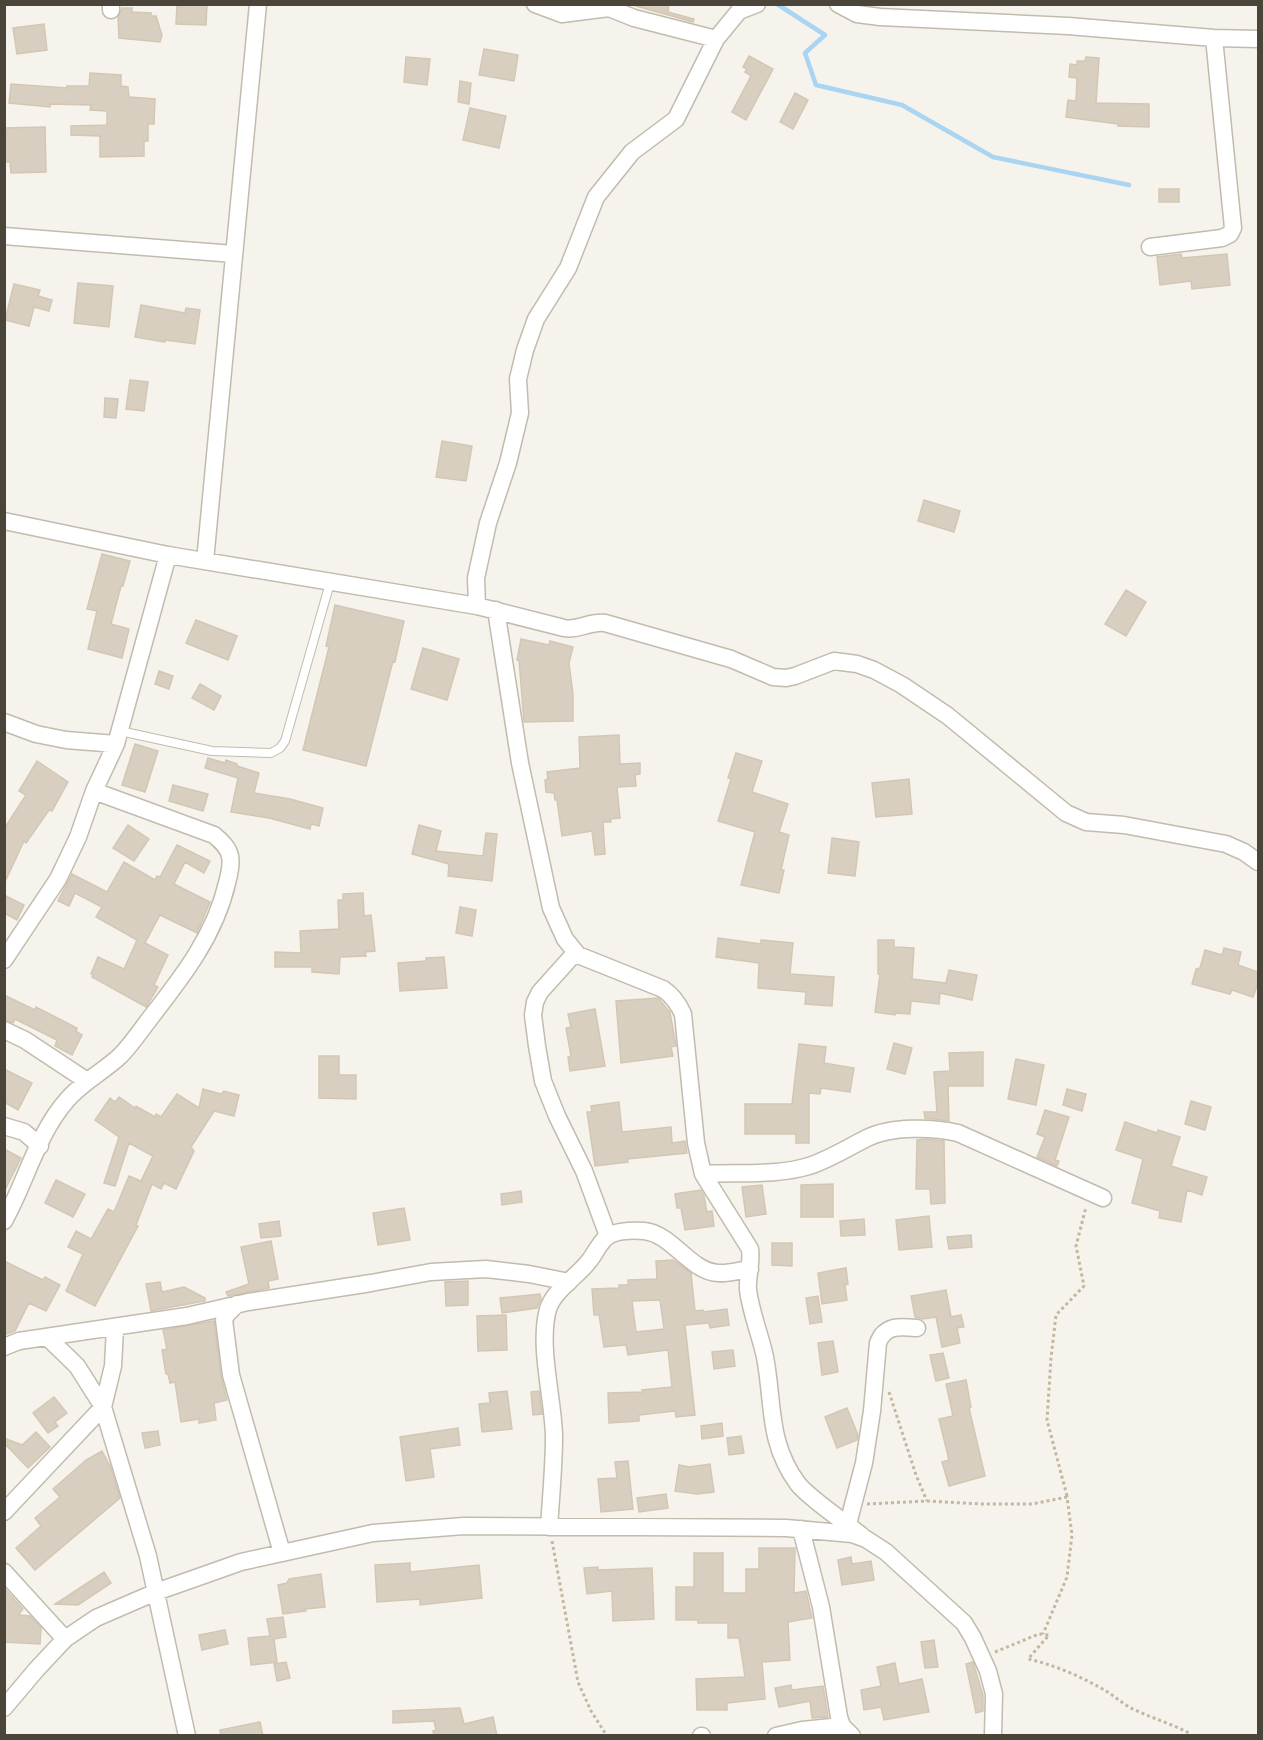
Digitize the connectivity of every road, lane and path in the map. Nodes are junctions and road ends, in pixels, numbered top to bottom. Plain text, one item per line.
1 (258, 4) edge
2 (535, 4) edge
3 (757, 4) edge
4 (838, 4) edge
5 (1214, 38) junction
6 (716, 39) junction
7 (1258, 39) edge
8 (4, 236) edge
9 (1150, 248) dead end
10 (234, 254) junction
11 (4, 521) edge
12 (168, 555) junction
13 (205, 561) junction
14 (330, 583) junction
15 (477, 606) junction
16 (496, 610) junction
17 (4, 722) edge
18 (118, 738) junction
19 (94, 791) junction
20 (1258, 862) edge
21 (575, 953) junction
22 (4, 960) edge
23 (4, 1030) edge
24 (87, 1081) junction
25 (4, 1126) edge
26 (40, 1146) junction
27 (703, 1174) junction
28 (1103, 1198) dead end
29 (1086, 1206) dead end
30 (4, 1221) edge
31 (608, 1236) junction
32 (750, 1269) junction
33 (569, 1282) junction
34 (237, 1304) junction
35 (115, 1328) junction
36 (917, 1328) dead end
37 (47, 1336) junction
38 (4, 1347) edge
39 (888, 1386) dead end
40 (103, 1407) junction
41 (1067, 1497) junction
42 (927, 1501) junction
43 (853, 1504) junction
44 (4, 1512) edge
45 (848, 1524) junction
46 (549, 1527) junction
47 (801, 1529) junction
48 (866, 1539) junction
49 (282, 1553) junction
50 (4, 1572) edge
51 (156, 1592) junction
52 (1043, 1634) junction
53 (65, 1639) junction
54 (982, 1657) junction
55 (4, 1708) edge
56 (847, 1731) edge
57 (187, 1736) edge
58 (608, 1736) edge
59 (776, 1736) edge
60 (993, 1736) edge
61 (1190, 1736) edge

1 - 10 street
2 - 6 street
3 - 6 street
4 - 5 street
5 - 7 street
5 - 9 street
6 - 15 street
8 - 10 street
10 - 13 street
11 - 12 street
12 - 13 street
12 - 18 street
13 - 14 street
14 - 15 street
14 - 18 lane
15 - 16 street
16 - 20 street
16 - 21 street
17 - 18 street
18 - 19 street
19 - 22 street
19 - 24 street
21 - 27 street
21 - 31 street
23 - 24 street
24 - 26 street
25 - 26 street
26 - 30 street
27 - 28 street
27 - 32 street
29 - 41 path
31 - 32 street
31 - 33 street
32 - 45 street
33 - 34 street
33 - 46 street
34 - 35 street
34 - 49 street
35 - 37 street
35 - 40 street
36 - 43 street
37 - 38 street
37 - 40 street
39 - 42 path
40 - 44 street
40 - 51 street
41 - 42 path
41 - 52 path
42 - 43 path
43 - 45 street
45 - 48 street
46 - 47 street
46 - 49 street
46 - 58 path
47 - 48 street
47 - 56 street
48 - 54 street
49 - 51 street
50 - 53 street
51 - 53 street
51 - 57 street
52 - 54 path
52 - 61 path
53 - 55 street
54 - 60 street
56 - 59 street

